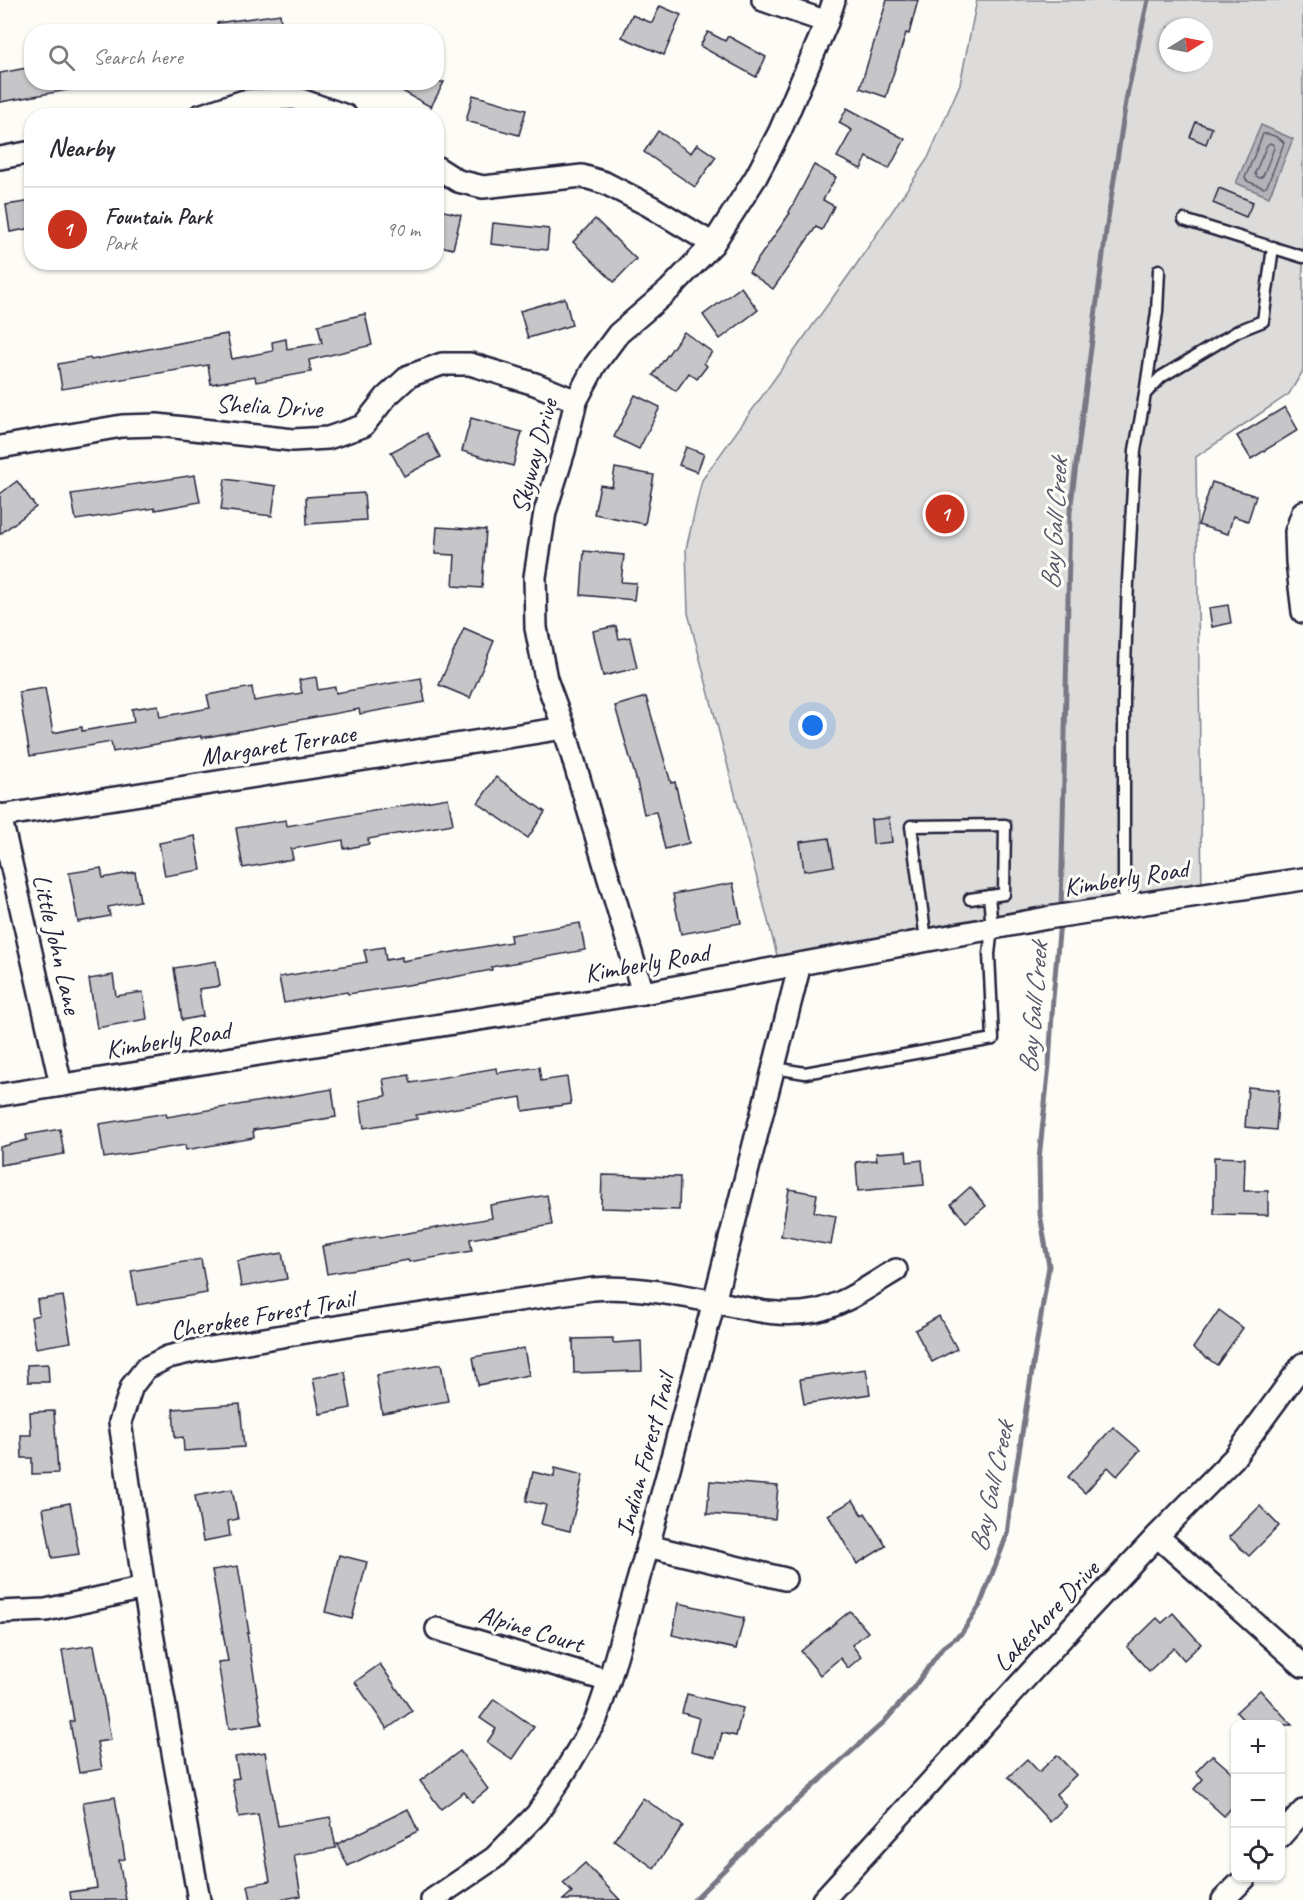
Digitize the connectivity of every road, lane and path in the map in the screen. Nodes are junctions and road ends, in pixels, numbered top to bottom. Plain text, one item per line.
1 (764, 0) edge
2 (834, 0) edge
3 (827, 22) junction
4 (223, 108) edge
5 (323, 108) edge
6 (24, 154) edge
7 (0, 158) edge
8 (444, 172) edge
9 (1184, 220) dead end
10 (713, 244) junction
11 (1273, 247) junction
12 (1303, 257) edge
13 (1159, 270) dead end
14 (1145, 394) junction
15 (576, 401) junction
16 (0, 447) edge
17 (1303, 512) edge
18 (1303, 612) edge
19 (564, 728) junction
20 (0, 816) edge
21 (1303, 879) edge
22 (989, 896) junction
23 (970, 899) dead end
24 (1124, 905) junction
25 (992, 928) junction
26 (926, 940) junction
27 (800, 964) junction
28 (643, 993) junction
29 (775, 1068) junction
30 (61, 1085) junction
31 (0, 1095) edge
32 (896, 1270) dead end
33 (714, 1302) junction
34 (1303, 1364) edge
35 (1157, 1536) junction
36 (648, 1545) junction
37 (785, 1579) dead end
38 (144, 1588) junction
39 (0, 1612) edge
40 (437, 1629) dead end
41 (1303, 1666) edge
42 (609, 1682) junction
43 (1303, 1811) edge
44 (1285, 1832) edge
45 (1241, 1882) edge
46 (199, 1900) edge
47 (432, 1900) edge
48 (824, 1900) edge
49 (1223, 1900) edge

1 - 3 street
2 - 3 street, Skyway Drive
3 - 10 street, Skyway Drive
4 - 5 street
6 - 7 street
8 - 10 street
9 - 11 lane
10 - 15 street, Skyway Drive
11 - 12 lane
11 - 14 lane
13 - 14 lane
14 - 24 lane
15 - 16 street, Shelia Drive
15 - 19 street, Skyway Drive
17 - 18 street
19 - 20 street, Margaret Terrace
19 - 28 street, Skyway Drive
20 - 30 street, Little John Lane
21 - 24 street, Kimberly Road
22 - 23 lane
22 - 25 lane
22 - 26 lane
24 - 25 street, Kimberly Road
25 - 26 street, Kimberly Road
25 - 29 lane
26 - 27 street, Kimberly Road
27 - 28 street, Kimberly Road
27 - 29 street, Indian Forest Trail
28 - 30 street, Kimberly Road
29 - 33 street, Indian Forest Trail
30 - 31 street, Kimberly Road
32 - 33 street, Cherokee Forest Trail
33 - 36 street, Indian Forest Trail
33 - 38 street, Cherokee Forest Trail
34 - 35 street, Lakeshore Drive
35 - 41 street
35 - 48 street, Lakeshore Drive
36 - 37 street
36 - 42 street, Indian Forest Trail
38 - 39 street
38 - 46 street, Cherokee Forest Trail
40 - 42 street, Alpine Court
42 - 47 street, Indian Forest Trail
43 - 44 street
45 - 49 street

